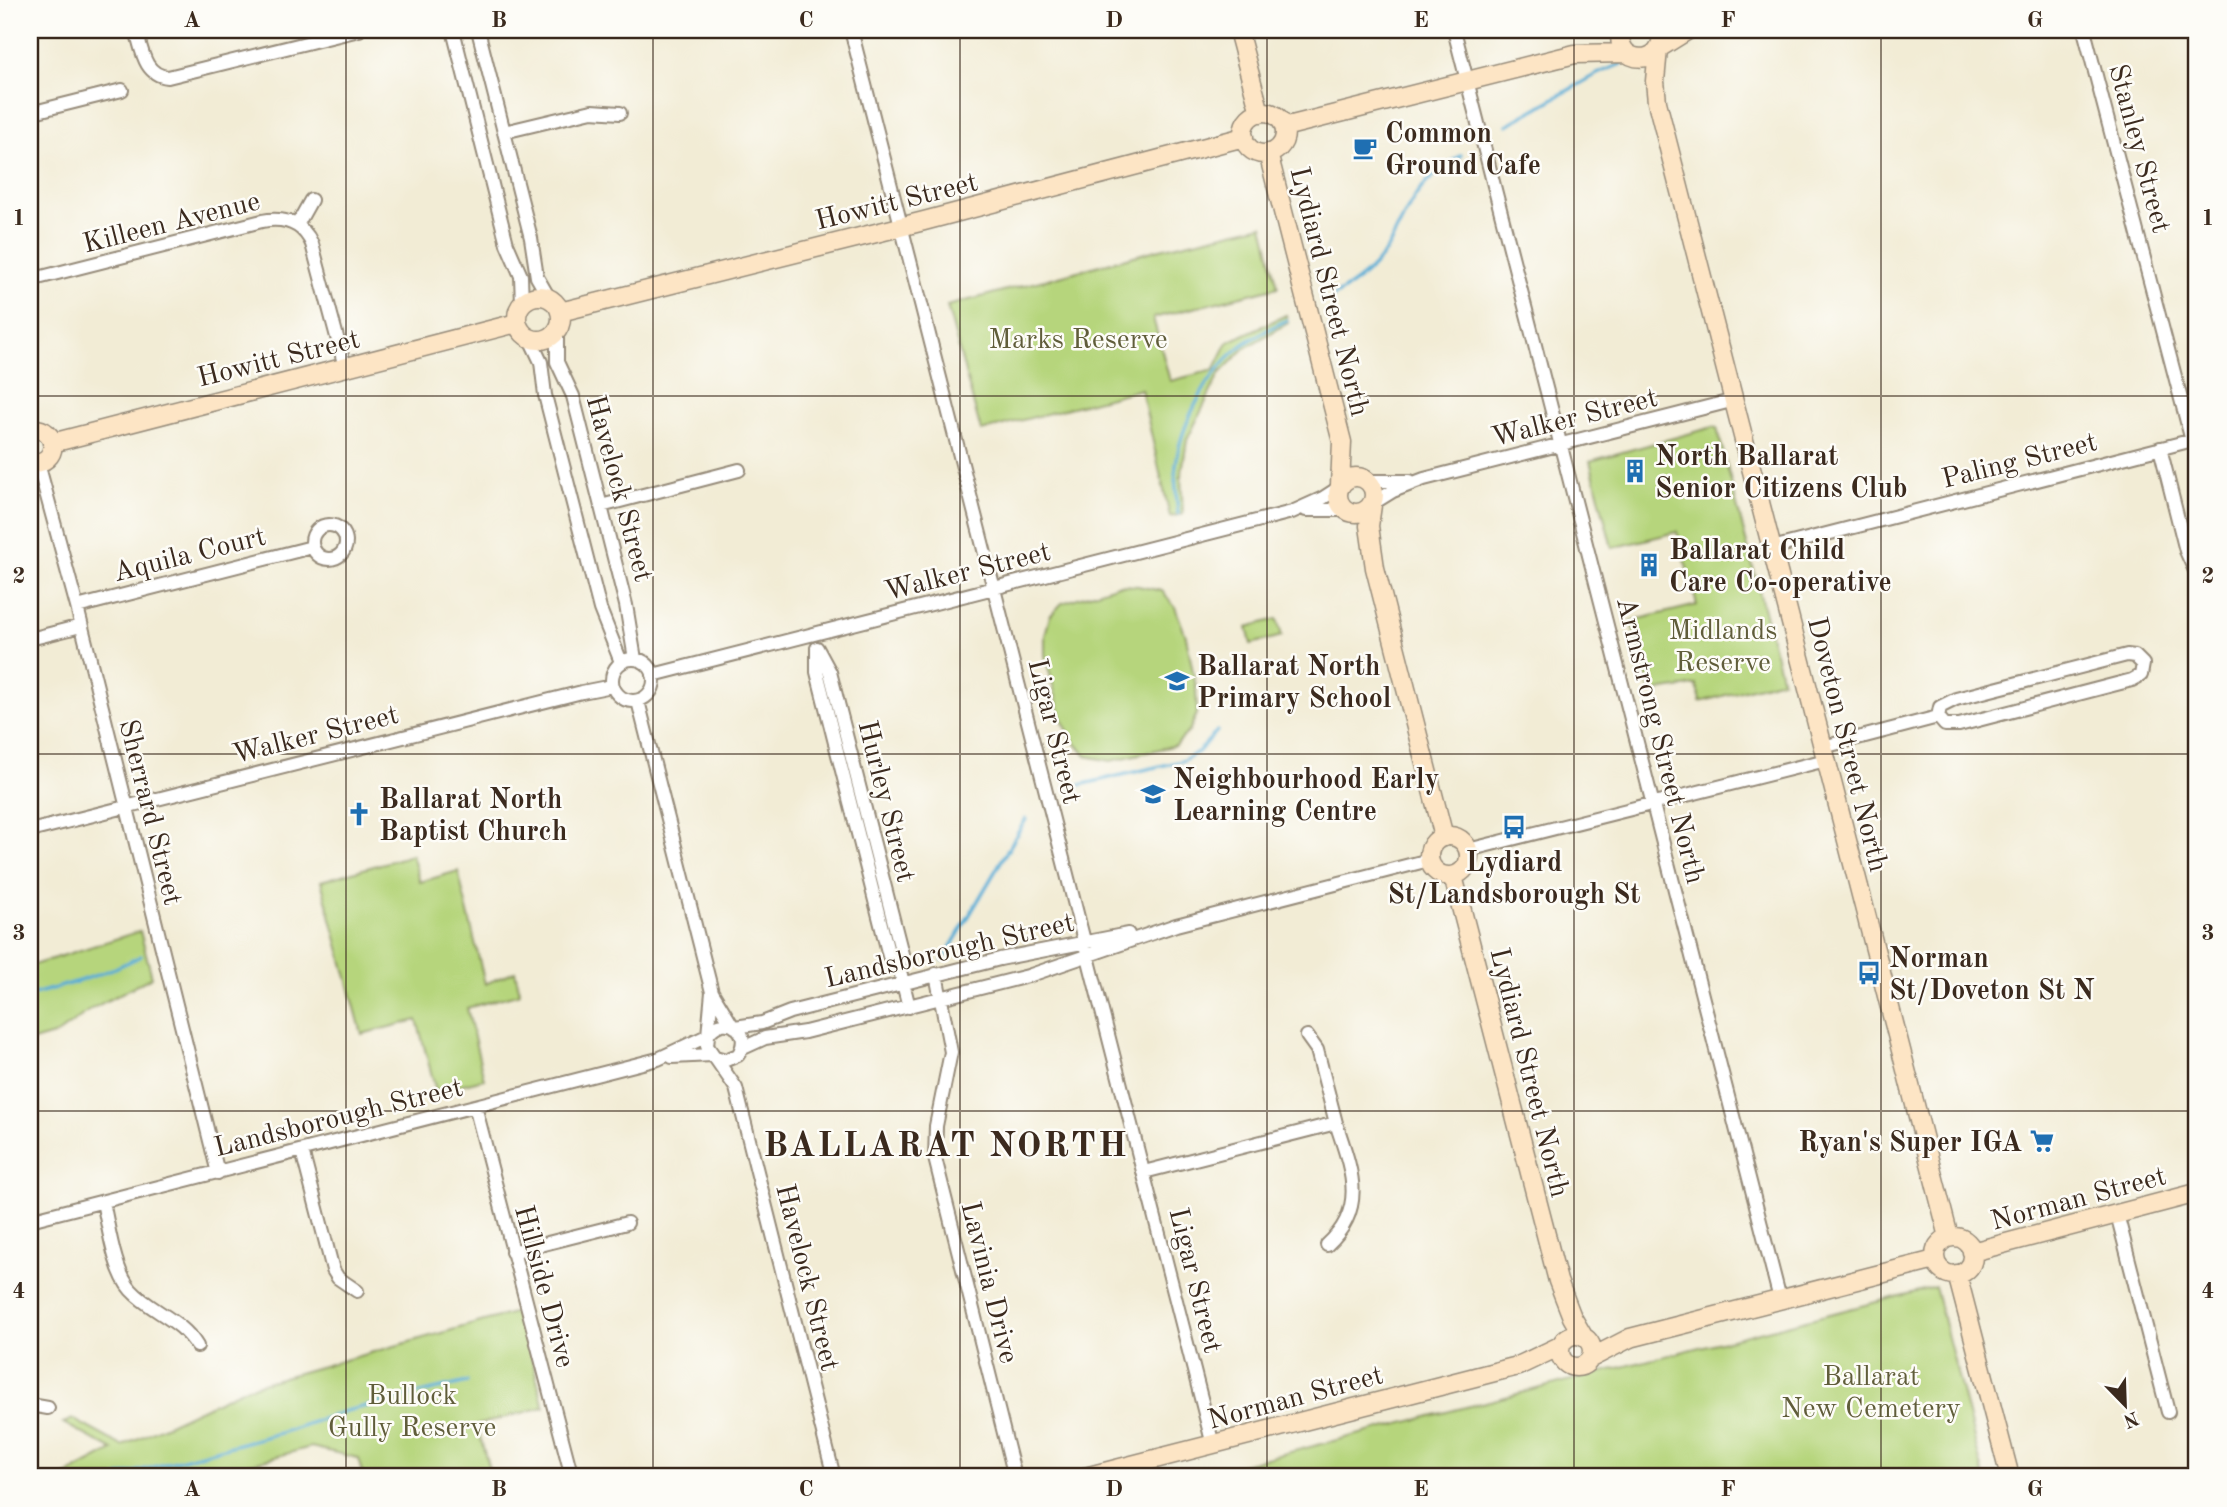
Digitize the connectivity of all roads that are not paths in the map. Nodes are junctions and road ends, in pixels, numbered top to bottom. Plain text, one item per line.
1 (136, 30) edge
2 (359, 30) edge
3 (453, 30) edge
4 (478, 30) edge
5 (851, 30) edge
6 (1238, 30) edge
7 (1454, 30) edge
8 (1619, 30) edge
9 (1688, 30) edge
10 (2084, 30) edge
11 (337, 33) edge
12 (1659, 42) edge
13 (1575, 54) junction
14 (1628, 54) junction
15 (1467, 81) junction
16 (122, 90) dead end
17 (1657, 102) junction
18 (30, 113) edge
19 (620, 113) dead end
20 (1260, 113) junction
21 (1284, 127) junction
22 (504, 132) junction
23 (1244, 137) junction
24 (1268, 153) junction
25 (311, 201) dead end
26 (297, 225) junction
27 (902, 226) junction
28 (30, 280) edge
29 (522, 304) junction
30 (554, 305) junction
31 (517, 323) junction
32 (557, 331) junction
33 (530, 339) junction
34 (345, 367) junction
35 (1735, 400) junction
36 (30, 427) edge
37 (2195, 440) edge
38 (1342, 442) junction
39 (52, 443) junction
40 (1561, 445) junction
41 (2160, 448) junction
42 (34, 463) edge
43 (739, 470) dead end
44 (1424, 479) junction
45 (1366, 480) junction
46 (1340, 486) junction
47 (1372, 505) junction
48 (601, 506) junction
49 (1345, 510) junction
50 (1292, 512) junction
51 (312, 547) dead end
52 (1772, 548) junction
53 (1375, 568) junction
54 (2197, 575) edge
55 (994, 588) junction
56 (77, 607) junction
57 (81, 626) junction
58 (813, 634) junction
59 (30, 639) edge
60 (628, 661) junction
61 (653, 675) junction
62 (612, 686) junction
63 (638, 701) junction
64 (1938, 718) junction
65 (1824, 753) junction
66 (1653, 804) junction
67 (126, 807) junction
68 (30, 831) edge
69 (1444, 837) junction
70 (1468, 850) junction
71 (1429, 860) junction
72 (1453, 876) junction
73 (1086, 949) junction
74 (936, 974) junction
75 (903, 983) junction
76 (712, 992) junction
77 (941, 999) junction
78 (909, 1007) junction
79 (734, 1026) junction
80 (708, 1035) junction
81 (1307, 1037) dead end
82 (741, 1051) junction
83 (714, 1056) junction
84 (658, 1059) junction
85 (736, 1088) junction
86 (475, 1106) junction
87 (1336, 1123) junction
88 (302, 1151) junction
89 (1144, 1172) junction
90 (218, 1173) junction
91 (2197, 1193) edge
92 (103, 1202) junction
93 (2117, 1214) junction
94 (30, 1220) edge
95 (627, 1223) dead end
96 (1949, 1237) junction
97 (1327, 1245) dead end
98 (512, 1252) junction
99 (1972, 1252) junction
100 (1935, 1260) junction
101 (1957, 1274) junction
102 (1558, 1281) junction
103 (357, 1291) dead end
104 (1780, 1299) junction
105 (1585, 1338) junction
106 (1630, 1338) junction
107 (197, 1346) dead end
108 (1563, 1350) junction
109 (1591, 1358) junction
110 (30, 1403) edge
111 (48, 1408) dead end
112 (2168, 1412) dead end
113 (1213, 1445) junction
114 (572, 1477) edge
115 (835, 1477) edge
116 (1016, 1477) edge
117 (1085, 1477) edge
118 (2010, 1477) edge

1 - 11 street
2 - 11 street
3 - 29 street
4 - 22 street
5 - 27 street, Ligar Street
6 - 20 street
7 - 15 street, Armstrong Street North
8 - 13 street
8 - 14 street, Doveton Street North
9 - 12 street
10 - 37 street, Stanley Street
12 - 14 street
12 - 17 street, Doveton Street North
13 - 14 street
13 - 15 street
14 - 17 street, Doveton Street North
15 - 21 street
15 - 40 street, Armstrong Street North
16 - 18 street
17 - 35 street, Doveton Street North
19 - 22 street
20 - 21 street
20 - 23 street
21 - 24 street
22 - 30 street
23 - 24 street
23 - 27 street, Howitt Street
24 - 38 street, Lydiard Street North
25 - 26 street
26 - 28 street, Killeen Avenue
26 - 34 street, Killeen Avenue
27 - 30 street, Howitt Street
27 - 55 street, Ligar Street
29 - 30 street
29 - 31 street
30 - 32 street
31 - 33 street
31 - 34 street, Howitt Street
32 - 33 street
32 - 48 street, Havelock Street
33 - 60 street, Havelock Street
34 - 39 street, Howitt Street
35 - 40 street, Walker Street
35 - 52 street, Doveton Street North
36 - 39 street
37 - 41 street, Paling Street
38 - 45 street, Lydiard Street North
38 - 46 street, Lydiard Street North
39 - 42 street
40 - 44 street, Walker Street
40 - 66 street, Armstrong Street North
41 - 52 street, Paling Street
41 - 54 street
42 - 56 street, Sherrard Street
43 - 48 street
44 - 45 street, Walker Street
44 - 47 street, Walker Street
45 - 46 street
45 - 47 street
46 - 49 street
46 - 50 street, Walker Street
47 - 49 street
47 - 53 street
48 - 60 street, Havelock Street
49 - 50 street, Walker Street
49 - 53 street
50 - 55 street, Walker Street
51 - 56 street, Aquila Court
52 - 65 street, Doveton Street North
53 - 69 street
55 - 58 street, Walker Street
55 - 73 street, Ligar Street
56 - 57 street, Sherrard Street
57 - 59 street
57 - 67 street, Sherrard Street
58 - 61 street, Walker Street
58 - 75 street, Hurley Street
60 - 61 street
60 - 62 street
61 - 63 street
62 - 63 street
62 - 67 street, Walker Street
63 - 76 street
64 - 64 street
64 - 65 street
65 - 66 street
65 - 96 street, Doveton Street North
66 - 70 street
66 - 104 street, Armstrong Street North
67 - 68 street, Walker Street
67 - 90 street, Sherrard Street
69 - 70 street
69 - 71 street
70 - 72 street
71 - 72 street
71 - 73 street, Landsborough Street
72 - 102 street, Lydiard Street North
73 - 74 street, Landsborough Street
73 - 77 street, Landsborough Street
73 - 89 street, Ligar Street
74 - 75 street, Landsborough Street
74 - 77 street, Lavinia Drive
75 - 78 street, Hurley Street
75 - 79 street, Landsborough Street
76 - 79 street
76 - 80 street
77 - 78 street, Landsborough Street
77 - 116 street, Lavinia Drive
78 - 82 street, Landsborough Street
79 - 80 street
79 - 82 street
80 - 83 street
80 - 84 street, Landsborough Street
81 - 87 street
82 - 83 street
82 - 85 street, Havelock Street
83 - 84 street, Landsborough Street
83 - 85 street, Havelock Street
84 - 86 street, Landsborough Street
85 - 115 street, Havelock Street
86 - 88 street, Landsborough Street
86 - 98 street, Hillside Drive
87 - 89 street
87 - 97 street
88 - 90 street, Landsborough Street
88 - 103 street
89 - 113 street, Ligar Street
90 - 92 street, Landsborough Street
91 - 93 street, Norman Street
92 - 94 street, Landsborough Street
92 - 107 street
93 - 99 street, Norman Street
93 - 112 street
95 - 98 street
96 - 99 street
96 - 100 street
98 - 114 street, Hillside Drive
99 - 101 street
100 - 101 street
100 - 104 street
101 - 118 street
102 - 105 street, Lydiard Street North
102 - 108 street, Lydiard Street North
104 - 106 street
105 - 106 street
105 - 108 street
105 - 109 street
106 - 109 street
108 - 109 street
108 - 113 street, Norman Street
110 - 111 street
113 - 117 street, Norman Street

